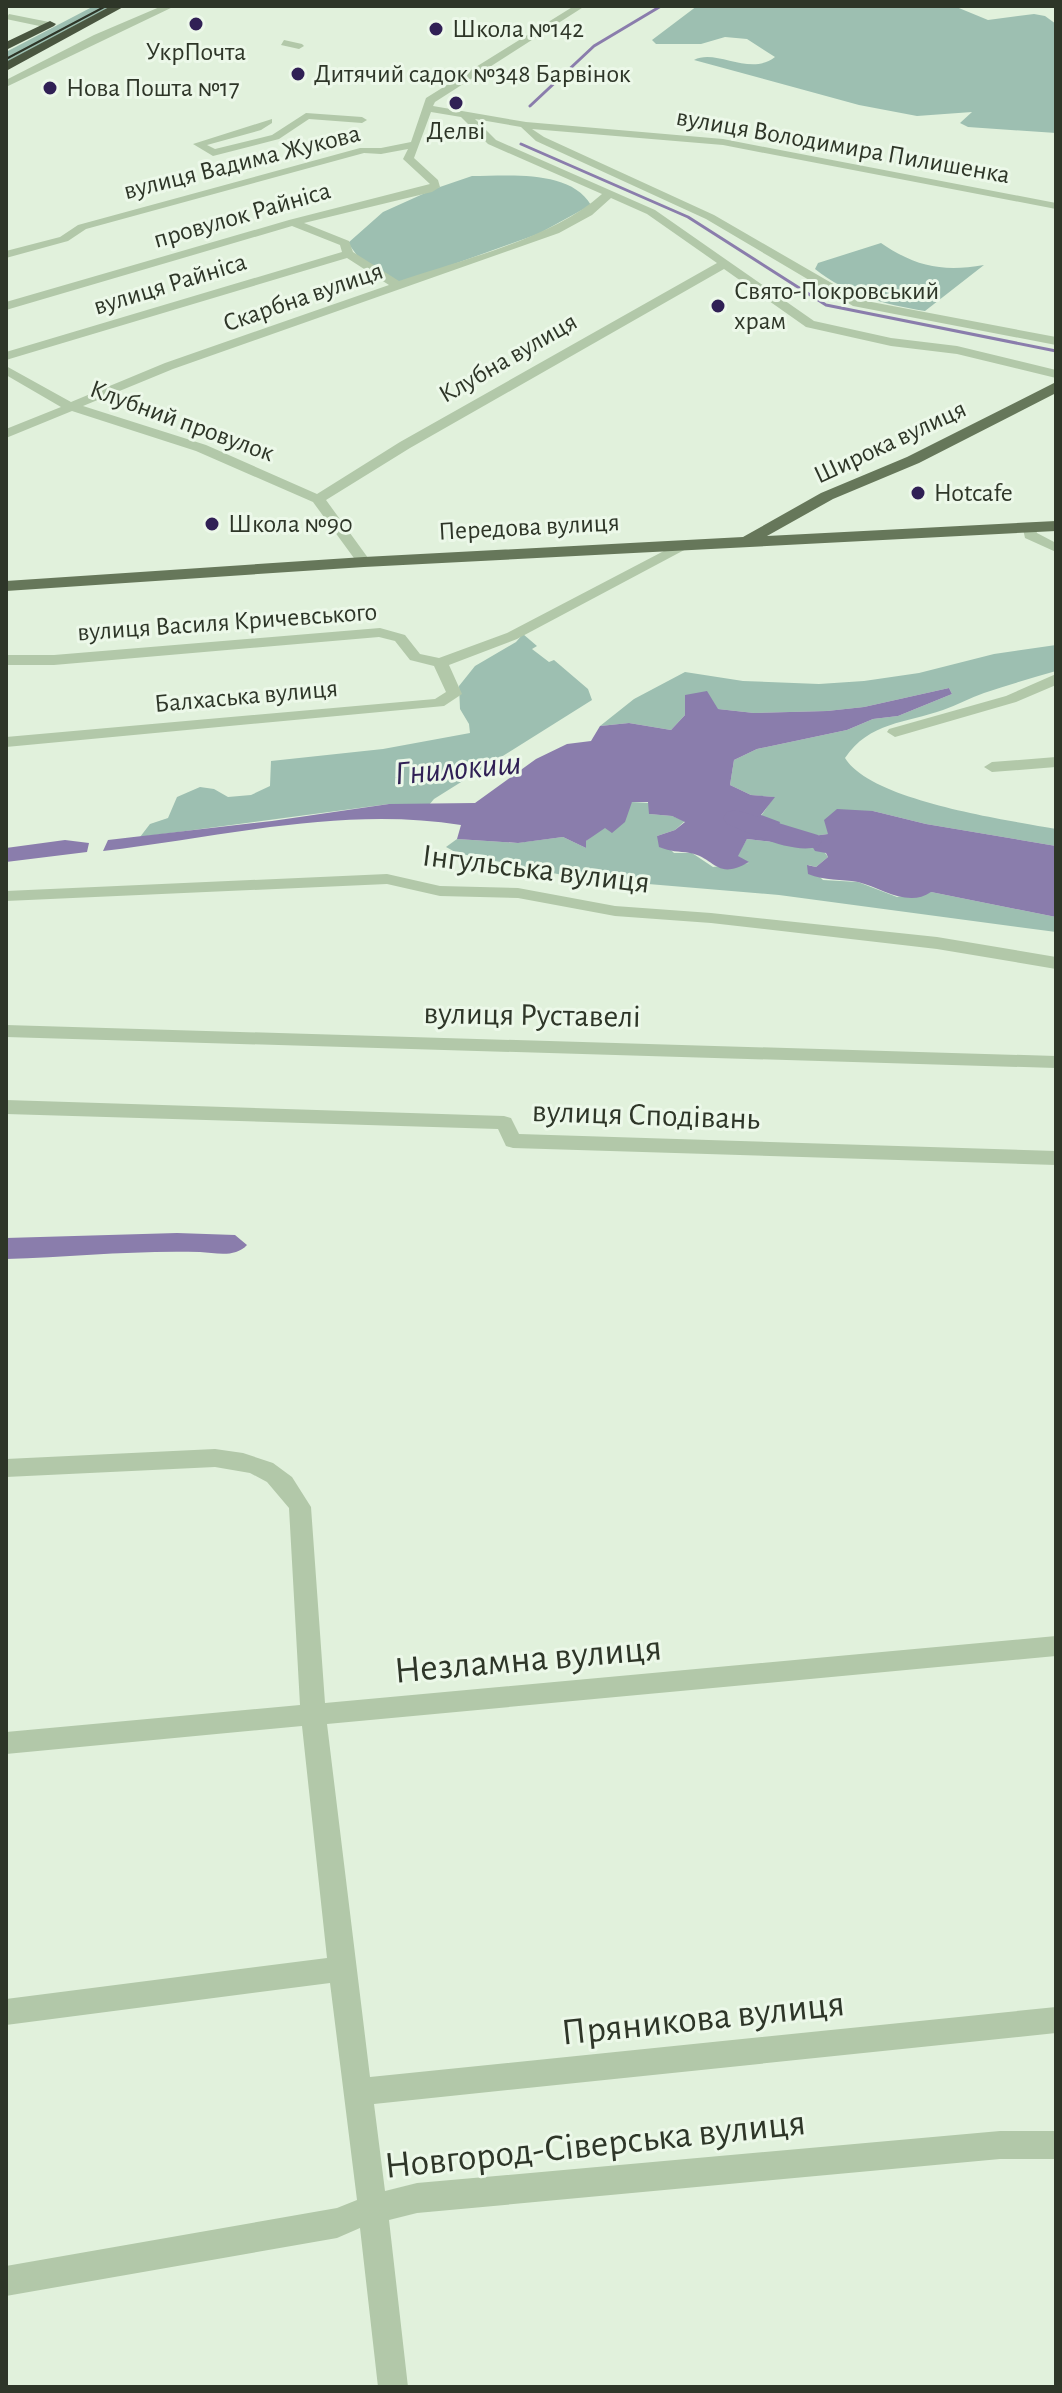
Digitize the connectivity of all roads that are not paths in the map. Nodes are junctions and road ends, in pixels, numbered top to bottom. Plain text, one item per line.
1 (119, 6) edge
2 (170, 6) edge
3 (580, 6) edge
4 (22, 11) dead end
5 (8, 18) edge
6 (62, 18) dead end
7 (49, 25) junction
8 (284, 43) dead end
9 (299, 46) dead end
10 (6, 47) edge
11 (34, 51) junction
12 (60, 56) junction
13 (6, 67) edge
14 (6, 84) edge
15 (427, 108) junction
16 (465, 115) junction
17 (362, 120) dead end
18 (268, 121) dead end
19 (526, 125) junction
20 (415, 144) junction
21 (609, 194) junction
22 (1056, 206) edge
23 (293, 222) junction
24 (348, 254) junction
25 (6, 255) edge
26 (724, 264) junction
27 (400, 287) junction
28 (6, 306) edge
29 (1056, 341) edge
30 (6, 356) edge
31 (6, 370) edge
32 (1056, 384) edge
33 (69, 406) junction
34 (6, 434) edge
35 (318, 499) junction
36 (1056, 528) edge
37 (1030, 529) junction
38 (745, 541) junction
39 (683, 545) junction
40 (1056, 548) edge
41 (364, 562) junction
42 (6, 586) edge
43 (6, 660) edge
44 (440, 663) junction
45 (1056, 679) edge
46 (895, 732) dead end
47 (6, 742) edge
48 (1056, 762) edge
49 (992, 767) dead end
50 (6, 896) edge
51 (1056, 963) edge
52 (6, 1031) edge
53 (1056, 1062) edge
54 (6, 1107) edge
55 (1056, 1158) edge
56 (6, 1468) edge
57 (1056, 1646) edge
58 (315, 1717) junction
59 (6, 1743) edge
60 (340, 1969) junction
61 (6, 2012) edge
62 (1056, 2020) edge
63 (358, 2092) junction
64 (1056, 2145) edge
65 (372, 2209) junction
66 (6, 2281) edge
67 (393, 2387) edge

1 - 11 highway
2 - 12 street
3 - 15 street
4 - 5 street
5 - 7 street
6 - 7 highway
7 - 10 highway
8 - 9 street
11 - 12 street
11 - 13 highway
12 - 14 street
15 - 16 street, вулиця Володимира Пилишенка
15 - 20 street
16 - 19 street, вулиця Володимира Пилишенка
16 - 21 street
17 - 18 street
19 - 22 street, вулиця Володимира Пилишенка
19 - 29 street
20 - 23 street, провулок Райніса
20 - 25 street, вулиця Вадима Жукова
21 - 26 street
21 - 27 street, Скарбна вулиця
23 - 24 street
23 - 28 street, провулок Райніса
24 - 27 street
24 - 30 street, вулиця Райніса
26 - 32 street
26 - 35 street, Клубна вулиця
27 - 33 street, Скарбна вулиця
31 - 33 street, Клубний провулок
32 - 38 main road, Широка вулиця
33 - 34 street, Скарбна вулиця
33 - 35 street, Клубний провулок
35 - 41 street
36 - 37 main road, Передова вулиця
37 - 38 main road, Передова вулиця
37 - 40 street
38 - 39 main road, Передова вулиця
39 - 41 main road, Передова вулиця
39 - 44 street
41 - 42 main road, Передова вулиця
43 - 44 street, вулиця Василя Кричевського
44 - 47 street, Балхаська вулиця
45 - 46 street
48 - 49 street
50 - 51 street, Інгульська вулиця
52 - 53 street, вулиця Руставелі
54 - 55 street, вулиця Сподівань
56 - 58 street
57 - 58 street, Незламна вулиця
58 - 59 street, Незламна вулиця
58 - 60 street
60 - 61 street
60 - 63 street
62 - 63 street, Пряникова вулиця
63 - 65 street
64 - 65 street, Новгород-Сіверська вулиця
65 - 66 street, Новгород-Сіверська вулиця
65 - 67 street

